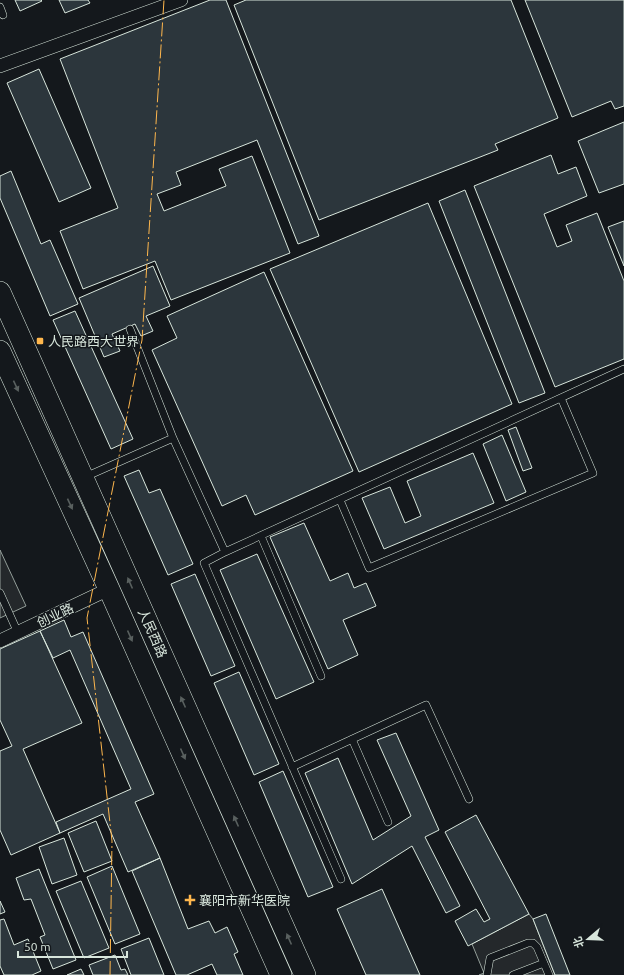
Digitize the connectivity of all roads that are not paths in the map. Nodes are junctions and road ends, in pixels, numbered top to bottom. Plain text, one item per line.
1 (181, 0) edge
2 (0, 7) edge
3 (3, 15) dead end
4 (0, 66) edge
5 (0, 292) edge
6 (130, 329) dead end
7 (0, 351) edge
8 (624, 369) edge
9 (561, 398) junction
10 (174, 438) junction
11 (83, 478) junction
12 (340, 500) junction
13 (261, 536) junction
14 (225, 552) junction
15 (109, 589) junction
16 (0, 593) edge
17 (18, 633) junction
18 (0, 641) edge
19 (321, 676) dead end
20 (352, 739) junction
21 (292, 767) junction
22 (469, 799) dead end
23 (388, 822) dead end
24 (341, 879) dead end
25 (544, 963) junction
26 (282, 975) edge
27 (305, 975) edge
28 (487, 975) edge
29 (513, 975) edge
30 (549, 975) edge

1 - 4 street
2 - 3 lane
5 - 11 main road, 人民西路
6 - 10 lane
7 -> 15 main road, 人民西路
8 - 9 lane
9 - 12 lane
9 - 12 lane
10 - 11 lane
10 - 14 lane
27 -> 11 main road, 人民西路
12 - 13 lane
13 - 14 lane
13 - 19 lane
14 - 21 lane
15 - 17 street, 创业路
15 -> 26 main road, 人民西路
16 - 17 lane
17 - 18 street, 创业路
20 - 21 lane
20 - 22 lane
20 - 23 lane
21 - 24 lane
25 - 28 lane
25 - 29 lane
25 - 30 lane

